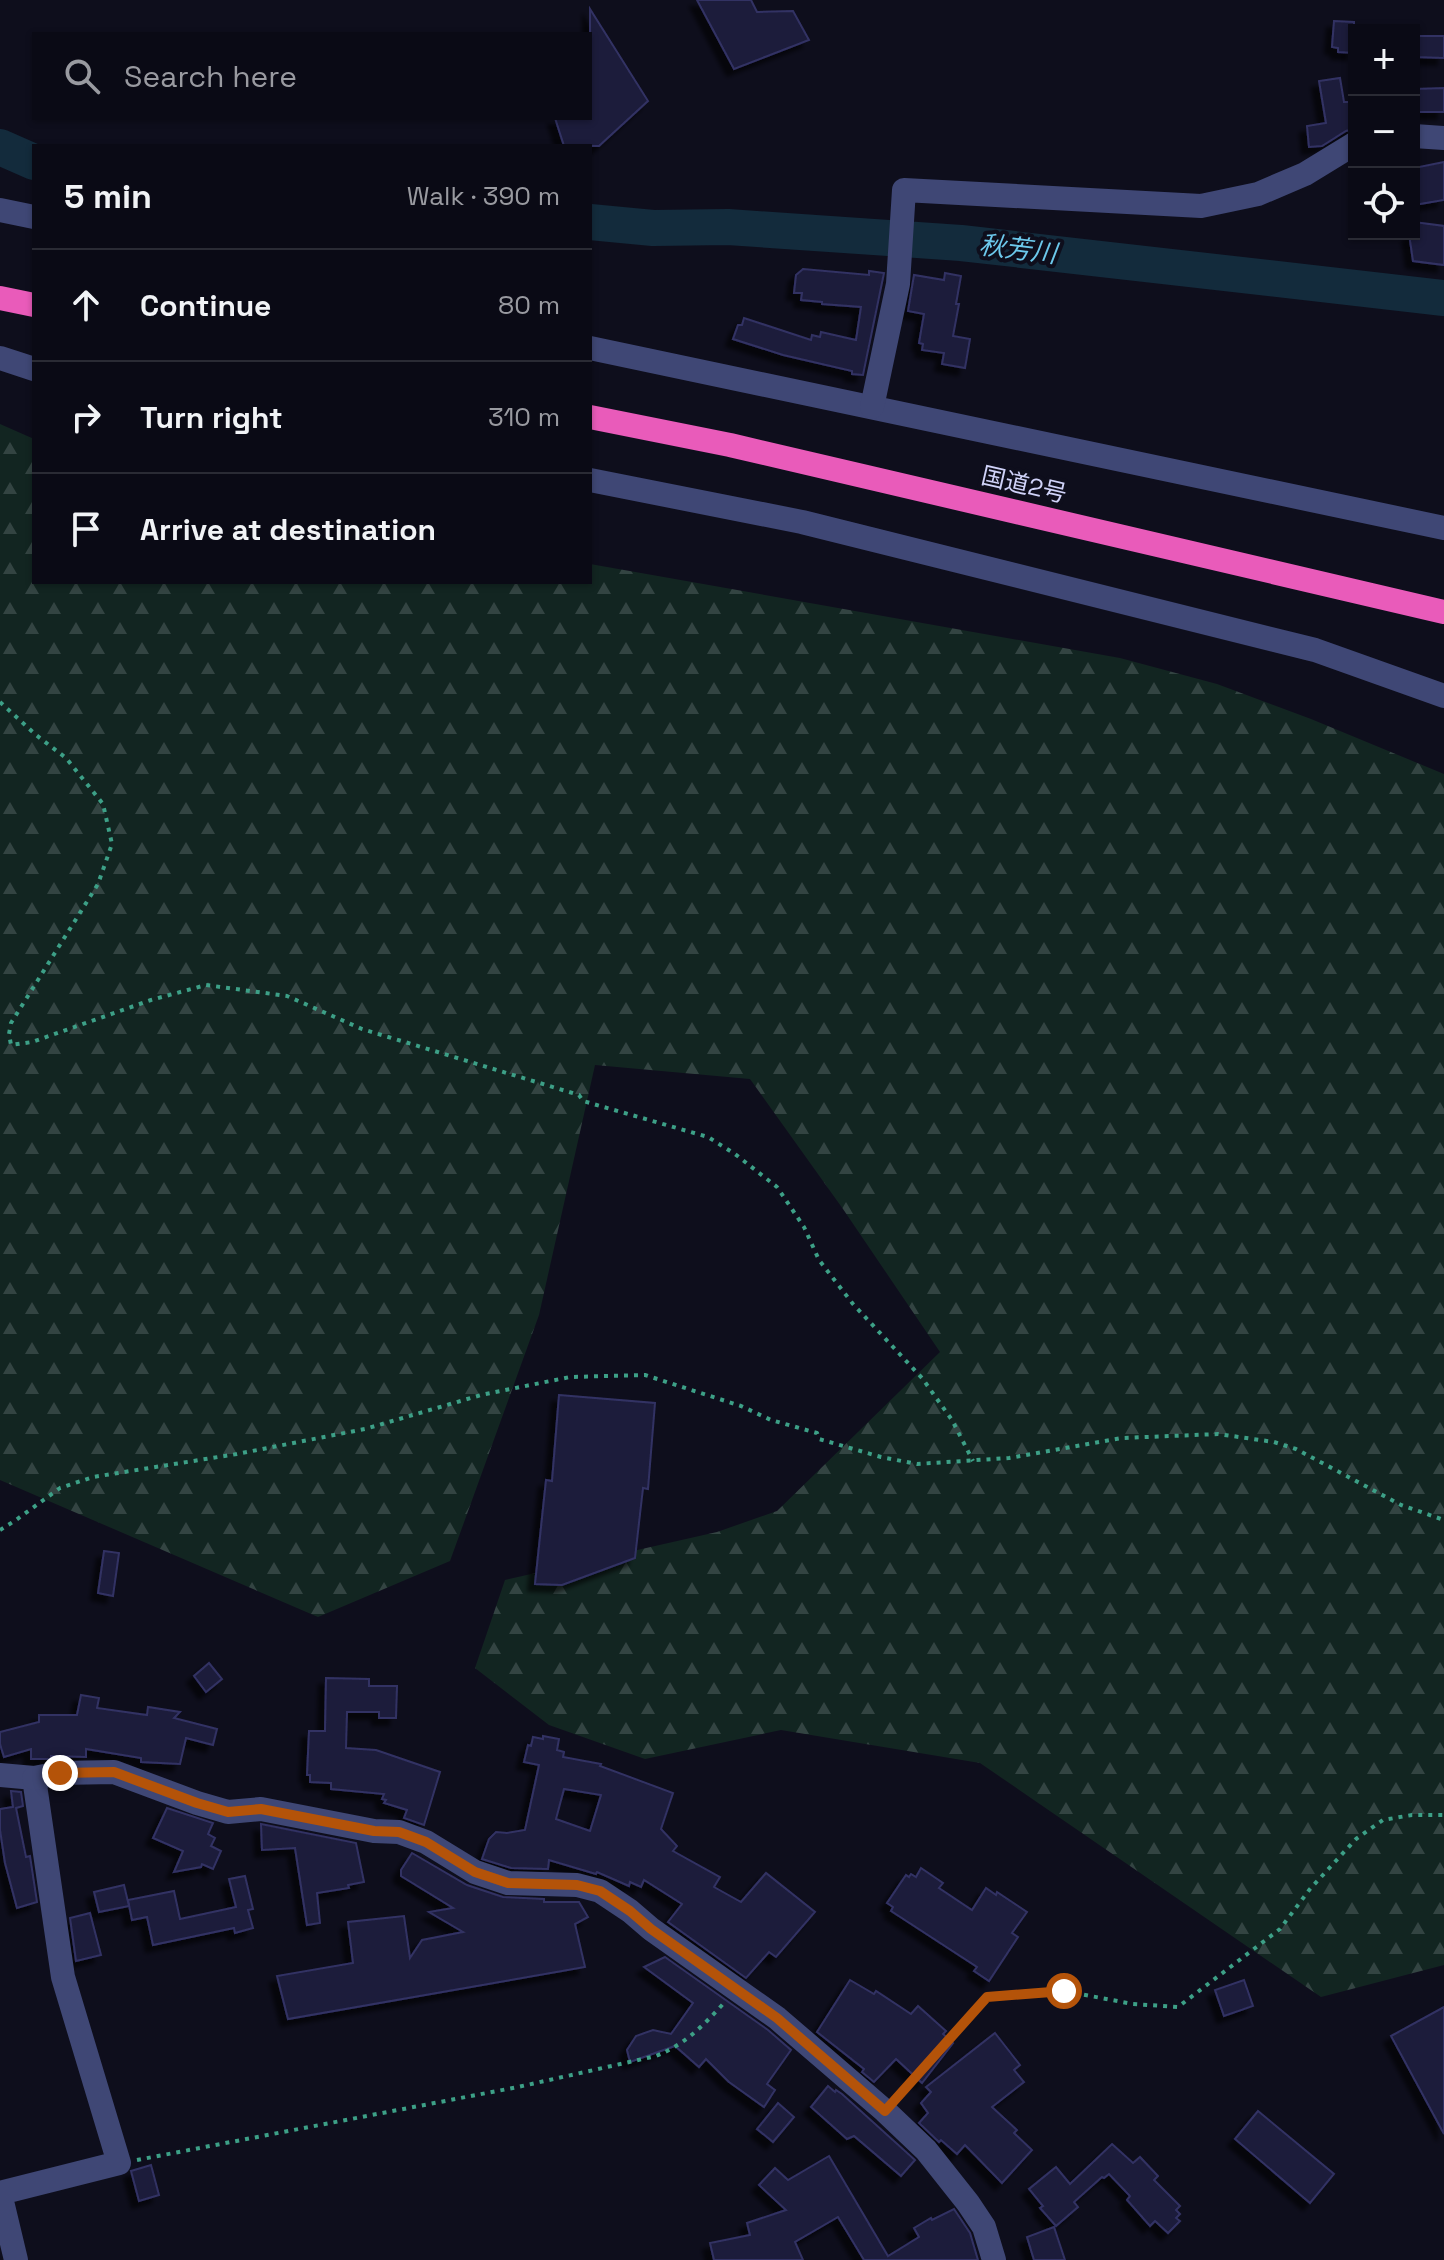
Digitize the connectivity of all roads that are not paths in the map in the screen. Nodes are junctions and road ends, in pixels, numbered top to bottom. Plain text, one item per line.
1 (1420, 136) edge
2 (1444, 138) edge
3 (1348, 148) edge
4 (0, 210) edge
5 (32, 217) edge
6 (0, 298) edge
7 (0, 305) edge
8 (32, 307) edge
9 (32, 308) edge
10 (592, 348) edge
11 (0, 358) edge
12 (32, 368) edge
13 (872, 407) junction
14 (592, 417) edge
15 (592, 480) edge
16 (1444, 528) edge
17 (1444, 612) edge
18 (1444, 696) edge
19 (0, 1775) edge
20 (34, 1778) junction
21 (16, 2260) edge
22 (994, 2260) edge

1 - 2 street
3 - 13 street
4 - 5 street
6 - 8 highway
7 - 9 highway
10 - 13 street
11 - 12 street
13 - 16 street
14 - 17 highway, 国道2号
15 - 18 street
19 - 20 street
20 - 21 street
20 - 22 street

